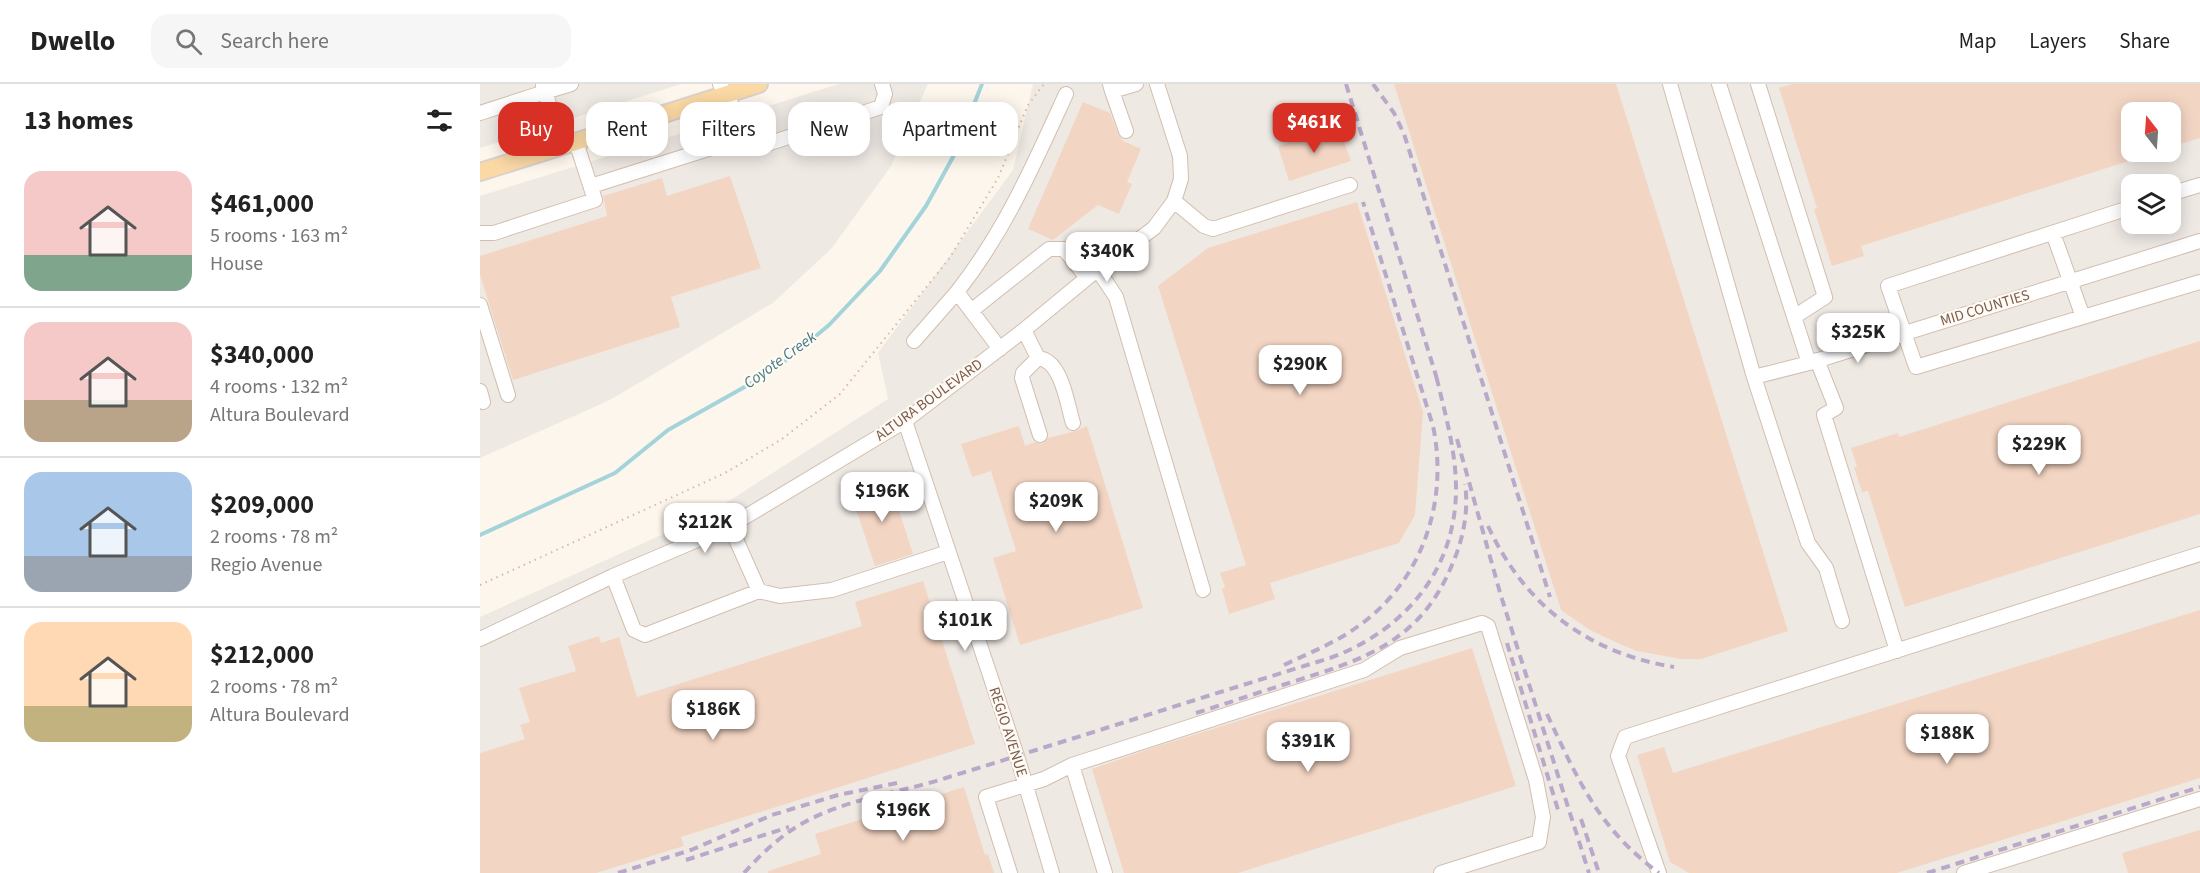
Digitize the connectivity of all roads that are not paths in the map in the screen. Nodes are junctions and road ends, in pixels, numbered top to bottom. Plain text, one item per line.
1 (571, 84) edge
2 (759, 84) edge
3 (882, 84) edge
4 (1136, 84) edge
5 (1157, 84) edge
6 (1670, 84) edge
7 (1720, 84) edge
8 (1758, 84) edge
9 (544, 88) edge
10 (1111, 88) edge
11 (723, 89) edge
12 (1066, 94) dead end
13 (550, 102) edge
14 (480, 113) edge
15 (1126, 131) dead end
16 (776, 141) edge
17 (574, 143) edge
18 (574, 152) edge
19 (531, 156) edge
20 (686, 156) edge
21 (480, 172) edge
22 (1350, 185) dead end
23 (2200, 185) edge
24 (591, 186) junction
25 (2181, 191) edge
26 (1174, 201) junction
27 (2121, 211) edge
28 (480, 233) edge
29 (2053, 233) junction
30 (2200, 241) edge
31 (1092, 274) junction
32 (2071, 281) junction
33 (2200, 282) edge
34 (957, 292) junction
35 (480, 305) edge
36 (971, 311) junction
37 (1794, 317) junction
38 (2082, 317) junction
39 (1024, 330) junction
40 (1903, 333) junction
41 (914, 341) dead end
42 (1000, 348) junction
43 (1038, 358) junction
44 (1813, 362) junction
45 (1754, 377) junction
46 (508, 395) dead end
47 (904, 422) junction
48 (1073, 423) dead end
49 (1040, 435) dead end
50 (730, 526) junction
51 (948, 552) junction
52 (2200, 554) edge
53 (613, 576) junction
54 (1203, 590) dead end
55 (759, 591) junction
56 (1842, 621) dead end
57 (480, 639) edge
58 (1897, 651) junction
59 (1072, 765) junction
60 (1025, 785) junction
61 (2200, 799) edge
62 (1010, 873) edge
63 (1052, 873) edge
64 (1105, 873) edge
65 (1441, 873) edge
66 (1659, 873) edge
67 (1964, 873) edge

1 - 9 street
2 - 11 main road
3 - 16 street
4 - 10 street
5 - 26 street, ALTURA BOULEVARD
6 - 45 street
7 - 37 street
8 - 37 street
9 - 13 street
9 - 14 street
10 - 15 street
11 - 17 main road
12 - 34 street
18 - 24 street
19 - 21 main road
20 - 24 street
22 - 26 street
23 - 25 street
24 - 28 street
26 - 31 street, ALTURA BOULEVARD
27 - 29 street
29 - 32 street
29 - 40 street
30 - 32 street, MID COUNTIES
31 - 36 street
31 - 39 street, ALTURA BOULEVARD
31 - 54 street
32 - 38 street
32 - 40 street, MID COUNTIES
33 - 38 street
34 - 36 street
34 - 41 street
35 - 46 street
36 - 42 street
37 - 44 street
38 - 40 street
39 - 42 street, ALTURA BOULEVARD
39 - 43 street
40 - 44 street, MID COUNTIES
42 - 47 street, ALTURA BOULEVARD
43 - 48 street
43 - 49 street
44 - 45 street, MID COUNTIES
44 - 58 street
45 - 56 street
47 - 50 street, ALTURA BOULEVARD
47 - 51 street, REGIO AVENUE
50 - 53 street, ALTURA BOULEVARD
50 - 55 street
51 - 55 street
51 - 60 street, REGIO AVENUE
52 - 58 street
53 - 55 street
53 - 57 street, ALTURA BOULEVARD
58 - 66 street
59 - 60 street
59 - 64 street
59 - 65 street
60 - 62 street
60 - 63 street, REGIO AVENUE
61 - 67 street

